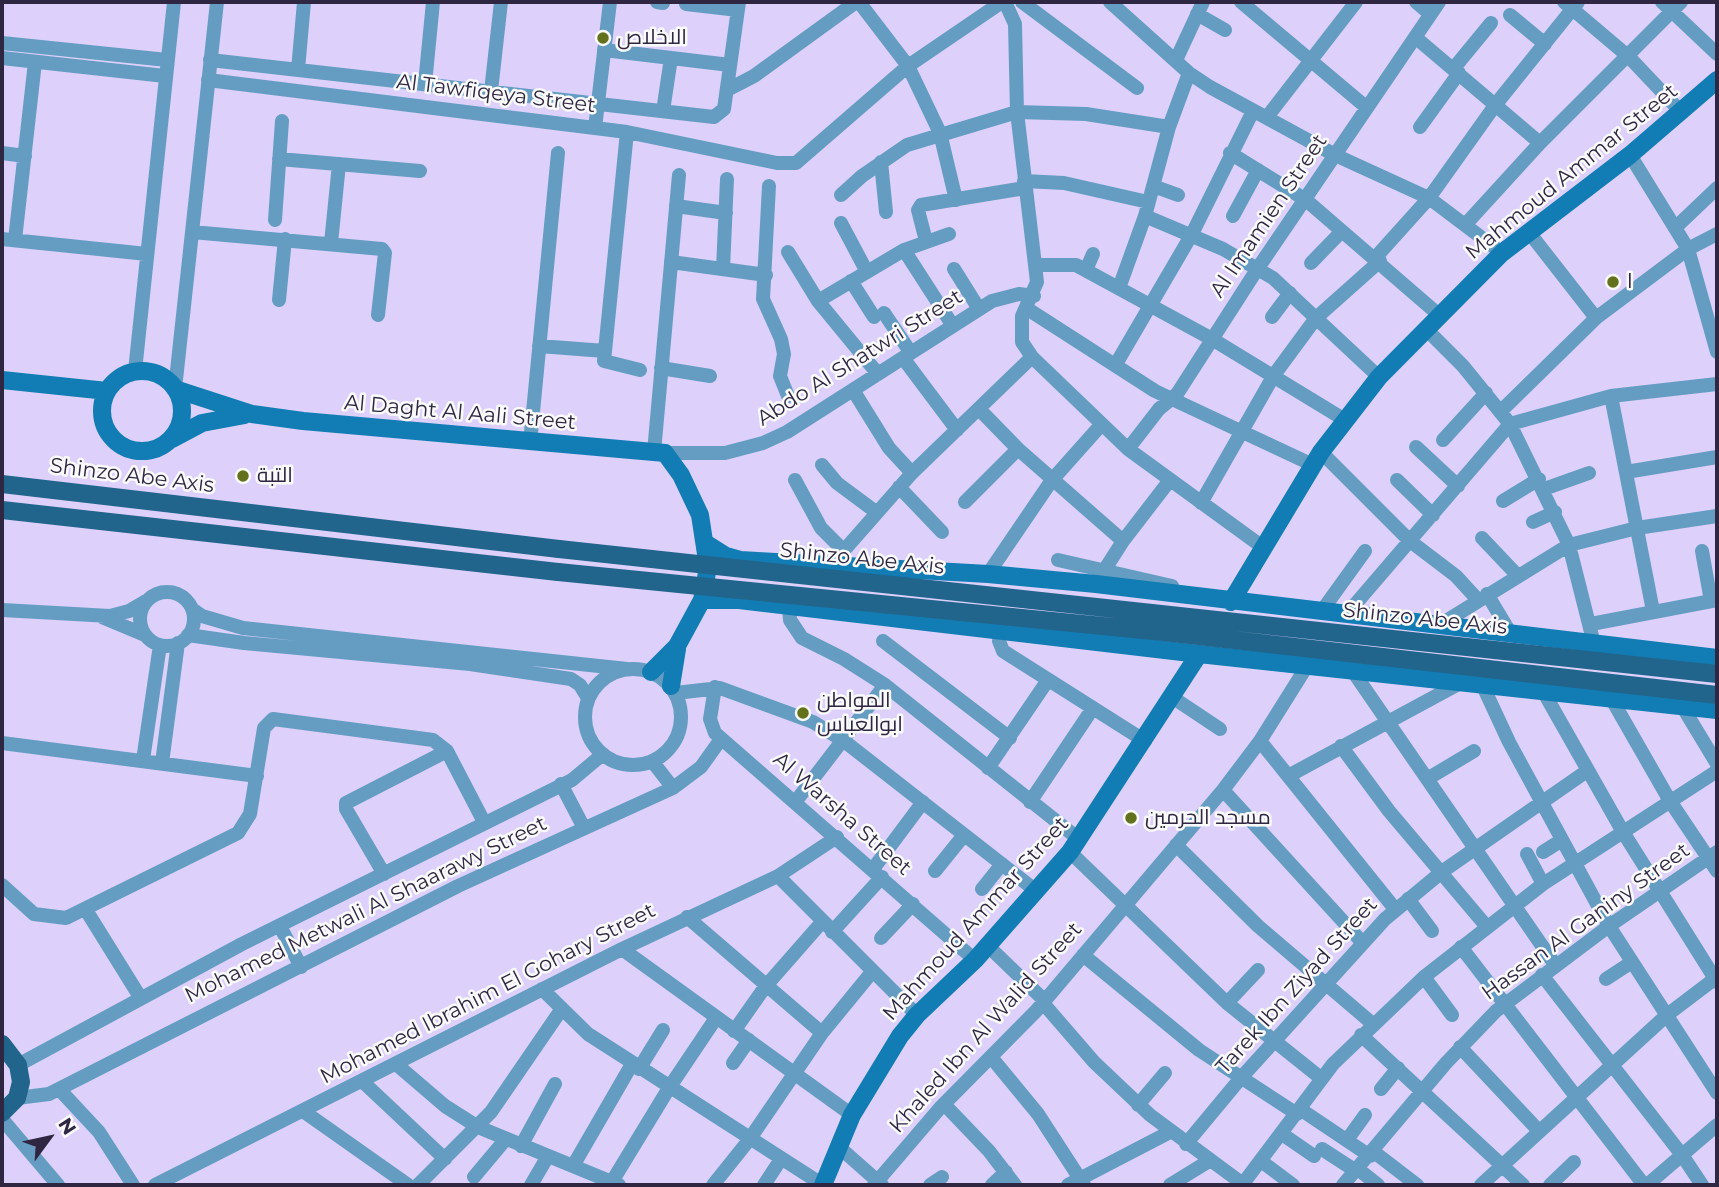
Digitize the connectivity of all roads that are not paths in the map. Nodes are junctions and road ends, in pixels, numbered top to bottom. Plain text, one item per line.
1 (174, 2) edge
2 (217, 2) edge
3 (304, 2) edge
4 (433, 2) edge
5 (501, 2) edge
6 (610, 2) edge
7 (657, 2) edge
8 (858, 2) edge
9 (1004, 2) edge
10 (1022, 2) edge
11 (1110, 2) edge
12 (1241, 2) edge
13 (1356, 2) edge
14 (1416, 2) edge
15 (663, 3) edge
16 (1571, 4) edge
17 (686, 5) dead end
18 (1672, 5) edge
19 (738, 6) edge
20 (1200, 8) edge
21 (1435, 8) edge
22 (1510, 15) dead end
23 (1491, 23) dead end
24 (1225, 30) dead end
25 (1415, 37) junction
26 (2, 43) edge
27 (1545, 44) junction
28 (604, 50) junction
29 (102, 53) junction
30 (1717, 54) edge
31 (1629, 57) junction
32 (2, 58) edge
33 (671, 58) junction
34 (1309, 59) junction
35 (167, 60) junction
36 (210, 60) junction
37 (1175, 60) junction
38 (35, 62) junction
39 (730, 65) junction
40 (908, 66) junction
41 (101, 69) junction
42 (298, 70) junction
43 (1456, 71) junction
44 (1189, 73) junction
45 (165, 76) junction
46 (208, 80) junction
47 (425, 84) junction
48 (1716, 85) edge
49 (1137, 88) dead end
50 (727, 90) junction
51 (491, 92) junction
52 (598, 104) junction
53 (1496, 104) junction
54 (1366, 107) junction
55 (663, 111) junction
56 (1017, 112) junction
57 (1682, 113) junction
58 (1260, 114) junction
59 (282, 121) dead end
60 (1170, 127) junction
61 (1420, 127) dead end
62 (595, 128) junction
63 (627, 132) junction
64 (940, 133) junction
65 (1540, 143) junction
66 (2, 153) edge
67 (558, 153) dead end
68 (1230, 153) junction
69 (1335, 155) junction
70 (1630, 155) junction
71 (25, 156) junction
72 (279, 159) junction
73 (881, 162) junction
74 (339, 164) junction
75 (1258, 170) junction
76 (420, 171) dead end
77 (679, 175) dead end
78 (727, 179) dead end
79 (1024, 184) junction
80 (769, 186) dead end
81 (1153, 186) junction
82 (1717, 188) edge
83 (841, 195) dead end
84 (1178, 195) dead end
85 (1429, 198) junction
86 (956, 200) junction
87 (1306, 200) junction
88 (676, 206) junction
89 (1147, 209) junction
90 (886, 212) dead end
91 (726, 213) junction
92 (1233, 216) dead end
93 (275, 220) dead end
94 (841, 223) dead end
95 (1465, 225) junction
96 (1676, 227) junction
97 (1342, 231) junction
98 (1528, 231) junction
99 (192, 232) junction
100 (949, 234) dead end
101 (1192, 234) junction
102 (1717, 234) edge
103 (8, 239) edge
104 (285, 239) junction
105 (926, 241) junction
106 (331, 243) junction
107 (1688, 249) junction
108 (904, 250) junction
109 (788, 253) dead end
110 (1502, 253) junction
111 (147, 254) junction
112 (1093, 254) dead end
113 (1377, 260) junction
114 (671, 261) junction
115 (1311, 263) dead end
116 (1035, 265) junction
117 (723, 268) junction
118 (1258, 268) junction
119 (954, 269) dead end
120 (1086, 270) junction
121 (867, 272) junction
122 (765, 275) junction
123 (851, 281) junction
124 (1119, 288) junction
125 (1290, 293) junction
126 (279, 300) dead end
127 (818, 301) junction
128 (1030, 302) junction
129 (1153, 306) junction
130 (979, 309) junction
131 (378, 315) dead end
132 (1439, 315) junction
133 (1272, 317) dead end
134 (1316, 318) junction
135 (1596, 318) junction
136 (953, 326) junction
137 (1426, 329) junction
138 (1212, 339) junction
139 (540, 346) junction
140 (1717, 349) edge
141 (605, 351) junction
142 (907, 356) junction
143 (1032, 357) junction
144 (1116, 364) junction
145 (661, 368) junction
146 (640, 370) dead end
147 (135, 371) junction
148 (878, 374) junction
149 (1274, 375) junction
150 (710, 376) dead end
151 (1379, 377) junction
152 (2, 380) edge
153 (1717, 384) edge
154 (175, 389) junction
155 (853, 390) junction
156 (107, 391) junction
157 (1486, 393) junction
158 (788, 396) dead end
159 (1611, 396) junction
160 (1172, 399) junction
161 (979, 409) junction
162 (1501, 411) junction
163 (252, 414) junction
164 (1345, 420) junction
165 (1510, 424) junction
166 (1101, 425) junction
167 (957, 430) junction
168 (1242, 432) junction
169 (1443, 440) dead end
170 (168, 441) junction
171 (530, 443) junction
172 (1416, 447) dead end
173 (1018, 449) junction
174 (1128, 449) junction
175 (659, 452) junction
176 (1717, 457) edge
177 (1317, 459) junction
178 (822, 465) dead end
179 (912, 472) junction
180 (1626, 472) junction
181 (1589, 473) dead end
182 (795, 480) dead end
183 (1052, 480) junction
184 (1170, 480) junction
185 (1397, 480) dead end
186 (2, 484) edge
187 (1542, 484) junction
188 (1458, 485) junction
189 (899, 487) junction
190 (1503, 501) dead end
191 (965, 502) dead end
192 (1201, 503) junction
193 (2, 510) edge
194 (876, 512) junction
195 (1555, 512) junction
196 (1433, 514) junction
197 (1717, 516) edge
198 (1533, 522) dead end
199 (1637, 528) junction
200 (942, 532) dead end
201 (1482, 538) dead end
202 (1123, 541) junction
203 (1410, 541) junction
204 (707, 544) junction
205 (1569, 545) junction
206 (1264, 548) junction
207 (842, 549) junction
208 (1365, 551) dead end
209 (1702, 551) dead end
210 (1058, 560) dead end
211 (794, 564) junction
212 (832, 564) junction
213 (988, 574) junction
214 (1518, 576) junction
215 (1100, 577) junction
216 (1189, 590) dead end
217 (1482, 597) junction
218 (702, 600) junction
219 (146, 601) junction
220 (1714, 601) edge
221 (1231, 602) junction
222 (789, 606) junction
223 (192, 609) junction
224 (2, 610) edge
225 (1653, 611) junction
226 (1321, 612) junction
227 (1346, 615) junction
228 (101, 616) junction
229 (1591, 624) junction
230 (1438, 625) junction
231 (1002, 631) junction
232 (1511, 634) junction
233 (145, 635) junction
234 (183, 639) junction
235 (883, 642) dead end
236 (1594, 644) junction
237 (160, 645) junction
238 (677, 646) junction
239 (1199, 654) junction
240 (1717, 658) edge
241 (1307, 666) junction
242 (545, 668) junction
243 (627, 669) junction
244 (1352, 670) junction
245 (651, 672) junction
246 (1717, 674) edge
247 (1048, 680) junction
248 (1462, 682) junction
249 (1482, 684) junction
250 (885, 685) junction
251 (715, 687) junction
252 (673, 690) junction
253 (1543, 691) junction
254 (1717, 695) edge
255 (1172, 697) junction
256 (589, 698) junction
257 (1611, 698) junction
258 (1682, 706) junction
259 (1093, 708) junction
260 (1717, 710) edge
261 (1387, 722) junction
262 (1220, 729) dead end
263 (1010, 738) junction
264 (721, 739) junction
265 (844, 741) junction
266 (1145, 741) junction
267 (1260, 741) junction
268 (2, 743) edge
269 (1341, 746) junction
270 (447, 751) junction
271 (1475, 751) dead end
272 (603, 754) junction
273 (143, 760) junction
274 (652, 761) junction
275 (162, 763) junction
276 (1717, 764) edge
277 (988, 768) junction
278 (1587, 771) junction
279 (1717, 771) edge
280 (1290, 775) junction
281 (257, 776) junction
282 (1427, 779) junction
283 (561, 784) junction
284 (673, 788) junction
285 (1223, 790) junction
286 (796, 801) junction
287 (1670, 801) junction
288 (923, 802) junction
289 (1030, 802) junction
290 (1542, 802) junction
291 (484, 822) junction
292 (584, 828) junction
293 (1623, 832) junction
294 (964, 835) junction
295 (837, 837) junction
296 (1562, 840) junction
297 (1176, 845) junction
298 (1075, 846) junction
299 (1475, 849) junction
300 (1543, 852) dead end
301 (1527, 853) dead end
302 (1713, 855) edge
303 (1574, 863) junction
304 (1002, 864) junction
305 (935, 871) dead end
306 (1443, 871) junction
307 (1717, 871) edge
308 (878, 873) junction
309 (384, 874) junction
310 (778, 876) junction
311 (1543, 884) junction
312 (2, 885) edge
313 (982, 889) dead end
314 (1035, 890) junction
315 (1659, 890) junction
316 (1408, 899) junction
317 (913, 905) junction
318 (1125, 905) junction
319 (1513, 907) junction
320 (1395, 909) junction
321 (86, 910) junction
322 (687, 917) junction
323 (280, 926) junction
324 (1487, 926) junction
325 (1609, 926) junction
326 (827, 927) junction
327 (1432, 932) dead end
328 (881, 938) dead end
329 (1361, 942) junction
330 (988, 946) junction
331 (1461, 947) junction
332 (622, 949) junction
333 (1083, 955) junction
334 (975, 960) junction
335 (1632, 962) junction
336 (1556, 966) junction
337 (301, 967) junction
338 (1258, 970) dead end
339 (872, 972) junction
340 (1542, 975) junction
341 (1424, 977) junction
342 (1606, 979) dead end
343 (1716, 979) edge
344 (1326, 985) junction
345 (765, 987) junction
346 (542, 989) junction
347 (140, 997) junction
348 (1044, 1002) junction
349 (1227, 1003) junction
350 (1503, 1005) junction
351 (562, 1010) junction
352 (1452, 1015) dead end
353 (1667, 1015) junction
354 (917, 1016) junction
355 (716, 1018) junction
356 (1374, 1024) junction
357 (663, 1030) dead end
358 (734, 1031) junction
359 (822, 1034) junction
360 (1361, 1035) junction
361 (749, 1041) junction
362 (1274, 1041) junction
363 (2, 1044) edge
364 (1460, 1047) junction
365 (991, 1057) junction
366 (733, 1063) dead end
367 (396, 1064) junction
368 (18, 1065) junction
369 (1612, 1065) junction
370 (635, 1066) junction
371 (1398, 1068) junction
372 (1166, 1073) dead end
373 (794, 1074) junction
374 (1240, 1079) junction
375 (1322, 1079) junction
376 (362, 1081) junction
377 (555, 1084) dead end
378 (669, 1088) junction
379 (59, 1089) junction
380 (1381, 1089) dead end
381 (1422, 1090) junction
382 (1717, 1093) edge
383 (1577, 1097) junction
384 (17, 1098) junction
385 (944, 1104) junction
386 (1138, 1105) junction
387 (303, 1111) junction
388 (1298, 1112) junction
389 (2, 1113) edge
390 (852, 1115) junction
391 (1365, 1115) dead end
392 (2, 1119) edge
393 (1717, 1125) edge
394 (478, 1127) junction
395 (1539, 1131) junction
396 (1170, 1132) junction
397 (1282, 1134) junction
398 (505, 1140) junction
399 (749, 1140) junction
400 (1347, 1140) junction
401 (1186, 1144) junction
402 (521, 1146) junction
403 (838, 1147) junction
404 (1372, 1154) junction
405 (1682, 1155) junction
406 (548, 1156) junction
407 (445, 1158) junction
408 (781, 1159) junction
409 (1209, 1161) junction
410 (1261, 1161) junction
411 (1574, 1162) dead end
412 (573, 1166) junction
413 (1502, 1166) junction
414 (1357, 1170) junction
415 (1006, 1172) junction
416 (474, 1177) dead end
417 (1078, 1183) edge
418 (614, 1184) edge
419 (878, 1184) edge
420 (58, 1185) edge
421 (133, 1185) edge
422 (155, 1185) edge
423 (408, 1185) edge
424 (418, 1185) edge
425 (531, 1185) edge
426 (713, 1185) edge
427 (764, 1185) edge
428 (823, 1185) edge
429 (992, 1185) edge
430 (1015, 1185) edge
431 (1170, 1185) edge
432 (1243, 1185) edge
433 (1293, 1185) edge
434 (1343, 1185) edge
435 (1378, 1185) edge
436 (1417, 1185) edge
437 (1481, 1185) edge
438 (1523, 1185) edge
439 (1550, 1185) edge
440 (1646, 1185) edge
441 (1702, 1185) edge

1 - 35 street
2 - 36 street
3 - 42 street
4 - 47 street
5 - 51 street
6 - 28 street
7 - 15 street
8 - 40 street
8 - 50 street
9 - 40 street
9 - 56 street
10 - 49 street
11 - 37 street
12 - 34 street
13 - 34 street
14 - 21 street
16 - 27 street
16 - 31 street
17 - 19 street
18 - 30 street
18 - 31 street
19 - 39 street
20 - 24 street
20 - 37 street
21 - 25 street, Al Imamien Street
22 - 27 street
23 - 43 street
25 - 43 street
25 - 54 street, Al Imamien Street
26 - 29 street
27 - 53 street
28 - 33 street
28 - 52 street
29 - 35 street
29 - 41 street
31 - 57 street
31 - 65 street
32 - 38 street
33 - 39 street
33 - 55 street
34 - 54 street
34 - 58 street
35 - 45 street
36 - 42 street, Al Tawfiqeya Street
36 - 46 street
37 - 44 street
38 - 41 street
38 - 71 street
39 - 50 street
40 - 63 street, Al Tawfiqeya Street
40 - 64 street
41 - 45 street
42 - 47 street, Al Tawfiqeya Street
43 - 53 street
43 - 61 street
44 - 58 street
44 - 60 street
45 - 111 street
46 - 62 street, Al Tawfiqeya Street
46 - 99 street
47 - 51 street, Al Tawfiqeya Street
48 - 57 street, Mahmoud Ammar Street
50 - 55 street, Al Tawfiqeya Street
51 - 52 street, Al Tawfiqeya Street
52 - 55 street, Al Tawfiqeya Street
52 - 62 street
53 - 65 street
53 - 85 street
54 - 69 street, Al Imamien Street
56 - 60 street
56 - 64 street
56 - 79 street
57 - 70 street, Mahmoud Ammar Street
58 - 68 street
58 - 69 street
59 - 72 street
60 - 81 street
62 - 63 street, Al Tawfiqeya Street
63 - 141 street
64 - 73 street
64 - 86 street
65 - 95 street
66 - 71 street
67 - 139 street
68 - 75 street
68 - 101 street
69 - 85 street
69 - 87 street, Al Imamien Street
70 - 96 street
70 - 98 street, Mahmoud Ammar Street
71 - 103 street
72 - 74 street
72 - 93 street
73 - 83 street
73 - 90 street
74 - 76 street
74 - 106 street
75 - 87 street
75 - 92 street
77 - 88 street
78 - 91 street
79 - 86 street
79 - 89 street
79 - 116 street
80 - 122 street
81 - 84 street
81 - 89 street
82 - 96 street
85 - 95 street
85 - 113 street
86 - 105 street
87 - 97 street
87 - 118 street, Al Imamien Street
88 - 91 street
88 - 114 street
89 - 101 street
89 - 124 street
91 - 117 street
94 - 121 street
95 - 110 street
96 - 107 street
97 - 113 street
97 - 115 street
98 - 110 street, Mahmoud Ammar Street
98 - 135 street
99 - 104 street
99 - 154 street
100 - 105 street
101 - 118 street
101 - 129 street
102 - 107 street
103 - 111 street
104 - 106 street
104 - 126 street
105 - 108 street
106 - 131 street
107 - 135 street
107 - 140 street
108 - 121 street
108 - 136 street
109 - 127 street
110 - 132 street, Mahmoud Ammar Street
111 - 147 street
112 - 120 street
113 - 132 street
113 - 134 street
114 - 117 street
114 - 145 street
116 - 120 street
116 - 128 street
117 - 122 street
118 - 125 street
118 - 138 street, Al Imamien Street
119 - 130 street
120 - 124 street
121 - 123 street
122 - 158 street
123 - 127 street
123 - 142 street
124 - 129 street
125 - 133 street
125 - 134 street
127 - 148 street
128 - 130 street, Abdo Al Shatwri Street
128 - 143 street
128 - 144 street
129 - 138 street
129 - 144 street
130 - 136 street, Abdo Al Shatwri Street
132 - 137 street, Mahmoud Ammar Street
134 - 149 street
134 - 151 street
135 - 162 street
136 - 142 street, Abdo Al Shatwri Street
137 - 151 street, Mahmoud Ammar Street
137 - 157 street
138 - 149 street
138 - 160 street, Al Imamien Street
139 - 141 street
139 - 171 street
141 - 146 street
142 - 148 street, Abdo Al Shatwri Street
142 - 167 street
143 - 161 street
143 - 166 street
144 - 160 street
145 - 150 street
145 - 175 street
147 - 154 street
147 - 156 street
148 - 155 street, Abdo Al Shatwri Street
149 - 164 street
149 - 168 street
151 - 164 street, Mahmoud Ammar Street
152 - 156 street
153 - 159 street
154 - 163 street, Al Daght Al Aali Street
154 - 170 street
155 - 175 street, Abdo Al Shatwri Street
155 - 179 street
156 - 170 street
157 - 162 street
157 - 169 street
159 - 165 street
159 - 180 street
160 - 168 street
160 - 174 street, Al Imamien Street
161 - 167 street
161 - 173 street
162 - 165 street
163 - 170 street, Al Daght Al Aali Street
163 - 171 street, Al Daght Al Aali Street
164 - 177 street, Mahmoud Ammar Street
165 - 187 street
165 - 188 street
166 - 174 street
166 - 183 street
167 - 179 street
168 - 177 street
168 - 192 street
171 - 175 street, Al Daght Al Aali Street
172 - 188 street
173 - 183 street
173 - 191 street
174 - 184 street
175 - 204 street
176 - 180 street
177 - 203 street
177 - 206 street, Mahmoud Ammar Street
178 - 194 street
179 - 189 street
180 - 199 street
181 - 187 street
182 - 207 street
183 - 202 street
183 - 213 street
184 - 192 street
184 - 202 street
185 - 196 street
186 - 246 main road, Shinzo Abe Axis, bridge
187 - 190 street
187 - 195 street
188 - 196 street
189 - 194 street
189 - 200 street
192 - 206 street
193 - 254 main road, Shinzo Abe Axis, bridge
194 - 207 street
195 - 198 street
195 - 205 street
196 - 203 street
197 - 199 street
199 - 205 street
199 - 225 street
201 - 214 street
202 - 215 street
203 - 217 street
203 - 227 street
204 - 211 street
204 - 218 street
205 - 214 street
205 - 229 street
206 - 221 street, Mahmoud Ammar Street
207 - 212 street
208 - 226 street
209 - 220 street
210 - 215 street
211 - 212 street
211 - 222 street
212 - 213 street
213 - 215 street
214 - 217 street
215 - 216 street
215 - 221 street
217 - 230 street
217 - 232 street
218 - 222 street
218 - 238 street
219 - 223 street
219 - 228 street
219 - 233 street
220 - 225 street
221 - 226 street
222 - 231 street
222 - 250 street
223 - 234 street
223 - 242 street
224 - 228 street
225 - 229 street
226 - 227 street
227 - 230 street
228 - 233 street
229 - 236 street
230 - 232 street
231 - 239 street
231 - 247 street
232 - 236 street
233 - 237 street
234 - 237 street
234 - 242 street
234 - 275 street
235 - 263 street
236 - 240 street
237 - 273 street
238 - 245 street
238 - 252 street
239 - 241 street
239 - 255 street, Mahmoud Ammar Street
241 - 244 street
241 - 267 street, Khaled Ibn Al Walid Street
242 - 243 street
242 - 256 street
243 - 245 street
243 - 256 street
244 - 248 street
244 - 261 street
245 - 252 street
247 - 259 street
247 - 263 street
248 - 249 street
248 - 261 street
249 - 253 street
249 - 290 street
250 - 265 street
250 - 277 street
251 - 252 street
251 - 264 street
251 - 265 street
252 - 274 street
253 - 257 street
253 - 278 street
255 - 262 street
255 - 266 street, Mahmoud Ammar Street
256 - 272 street
257 - 258 street
257 - 287 street
258 - 260 street
258 - 276 street
259 - 266 street
259 - 289 street
261 - 269 street
261 - 282 street
263 - 277 street
264 - 284 street, Mohamed Metwali Al Shaarawy Street
264 - 286 street, Al Warsha Street
265 - 286 street
265 - 288 street
266 - 298 street, Mahmoud Ammar Street
267 - 280 street
267 - 285 street, Khaled Ibn Al Walid Street
268 - 273 street
269 - 280 street
269 - 306 street
270 - 281 street
270 - 291 street
270 - 309 street
271 - 282 street
272 - 274 street
272 - 283 street, Mohamed Metwali Al Shaarawy Street
273 - 275 street
274 - 284 street
275 - 281 street
277 - 289 street
278 - 290 street, Tarek Ibn Ziyad Street
278 - 293 street
279 - 287 street
280 - 320 street
281 - 321 street
282 - 299 street
283 - 291 street, Mohamed Metwali Al Shaarawy Street
283 - 292 street
284 - 292 street, Mohamed Metwali Al Shaarawy Street
285 - 297 street, Khaled Ibn Al Walid Street
285 - 329 street
286 - 295 street, Al Warsha Street
287 - 293 street
287 - 302 street
288 - 294 street
288 - 308 street
289 - 298 street
290 - 296 street
290 - 299 street, Tarek Ibn Ziyad Street
291 - 309 street, Mohamed Metwali Al Shaarawy Street
292 - 337 street, Mohamed Metwali Al Shaarawy Street
293 - 303 street
293 - 315 street
294 - 304 street
294 - 305 street
295 - 308 street, Al Warsha Street
295 - 310 street, Mohamed Ibrahim El Gohary Street
296 - 300 street
296 - 303 street
297 - 318 street, Khaled Ibn Al Walid Street
297 - 344 street
298 - 314 street, Mahmoud Ammar Street
298 - 318 street
299 - 306 street, Tarek Ibn Ziyad Street
299 - 319 street
301 - 311 street
302 - 307 street
302 - 315 street, Hassan Al Ganiny Street
303 - 311 street
303 - 325 street
304 - 313 street
304 - 314 street
306 - 316 street, Tarek Ibn Ziyad Street
306 - 324 street
308 - 317 street, Al Warsha Street
308 - 326 street
309 - 323 street, Mohamed Metwali Al Shaarawy Street
310 - 322 street, Mohamed Ibrahim El Gohary Street
310 - 326 street
311 - 319 street
312 - 321 street
314 - 330 street, Mahmoud Ammar Street
315 - 325 street, Hassan Al Ganiny Street
315 - 343 street
316 - 320 street, Tarek Ibn Ziyad Street
316 - 327 street
317 - 328 street
317 - 334 street, Al Warsha Street
318 - 333 street, Khaled Ibn Al Walid Street
318 - 349 street
319 - 324 street
319 - 336 street
320 - 329 street, Tarek Ibn Ziyad Street
321 - 347 street
322 - 332 street, Mohamed Ibrahim El Gohary Street
322 - 345 street
323 - 337 street
323 - 347 street, Mohamed Metwali Al Shaarawy Street
324 - 331 street
325 - 335 street
325 - 336 street, Hassan Al Ganiny Street
326 - 339 street
326 - 345 street
329 - 344 street, Tarek Ibn Ziyad Street
330 - 334 street, Mahmoud Ammar Street
330 - 348 street
331 - 341 street
331 - 350 street
332 - 346 street, Mohamed Ibrahim El Gohary Street
332 - 355 street
333 - 348 street, Khaled Ibn Al Walid Street
333 - 374 street
334 - 354 street, Mahmoud Ammar Street
335 - 342 street
335 - 353 street
336 - 340 street, Hassan Al Ganiny Street
337 - 379 street, Mohamed Metwali Al Shaarawy Street
338 - 349 street
339 - 354 street
339 - 359 street
340 - 350 street, Hassan Al Ganiny Street
340 - 369 street
341 - 352 street
341 - 356 street
343 - 353 street
344 - 356 street
344 - 362 street, Tarek Ibn Ziyad Street
345 - 358 street
345 - 359 street
346 - 351 street
346 - 367 street, Mohamed Ibrahim El Gohary Street
347 - 368 street, Mohamed Metwali Al Shaarawy Street
348 - 365 street, Khaled Ibn Al Walid Street
348 - 386 street
349 - 362 street
350 - 364 street, Hassan Al Ganiny Street
350 - 383 street
351 - 370 street
351 - 394 street
353 - 369 street
353 - 382 street
354 - 390 street, Mahmoud Ammar Street
355 - 358 street
355 - 378 street
356 - 360 street
357 - 370 street
358 - 361 street
359 - 373 street
360 - 371 street
360 - 375 street
361 - 366 street
361 - 373 street
362 - 374 street, Tarek Ibn Ziyad Street
362 - 375 street
363 - 368 main road
364 - 381 street, Hassan Al Ganiny Street
364 - 395 street
365 - 385 street, Khaled Ibn Al Walid Street
365 - 417 street
367 - 376 street, Mohamed Ibrahim El Gohary Street
367 - 394 street
368 - 384 main road
369 - 383 street
369 - 405 street
370 - 378 street
370 - 412 street
371 - 380 street
371 - 381 street
372 - 386 street
373 - 390 street
373 - 399 street
374 - 388 street
374 - 401 street, Tarek Ibn Ziyad Street
375 - 388 street
376 - 387 street, Mohamed Ibrahim El Gohary Street
376 - 407 street
377 - 402 street
378 - 399 street
378 - 418 street
379 - 384 street, Mohamed Metwali Al Shaarawy Street
379 - 421 street
381 - 404 street, Hassan Al Ganiny Street
381 - 413 street
383 - 395 street
383 - 440 street
384 - 389 main road
385 - 415 street
385 - 419 street, Khaled Ibn Al Walid Street
386 - 396 street
387 - 422 street, Mohamed Ibrahim El Gohary Street
387 - 423 street
388 - 397 street
388 - 400 street
390 - 403 street, Mahmoud Ammar Street
391 - 400 street
392 - 420 street
393 - 405 street
394 - 398 street
394 - 407 street
395 - 413 street
396 - 401 street
396 - 417 street
397 - 410 street
397 - 414 street
398 - 402 street
398 - 416 street
399 - 408 street
399 - 426 street
400 - 404 street
401 - 409 street
402 - 406 street
403 - 419 street
403 - 428 street, Mahmoud Ammar Street
404 - 414 street, Hassan Al Ganiny Street
404 - 436 street
405 - 440 street
405 - 441 street
406 - 412 street
406 - 425 street
407 - 424 street
408 - 427 street
408 - 428 street
409 - 431 street
409 - 432 street
410 - 432 street
410 - 433 street
411 - 439 street
412 - 418 street
413 - 437 street
413 - 438 street
414 - 434 street, Hassan Al Ganiny Street
414 - 435 street
415 - 429 street
415 - 430 street

